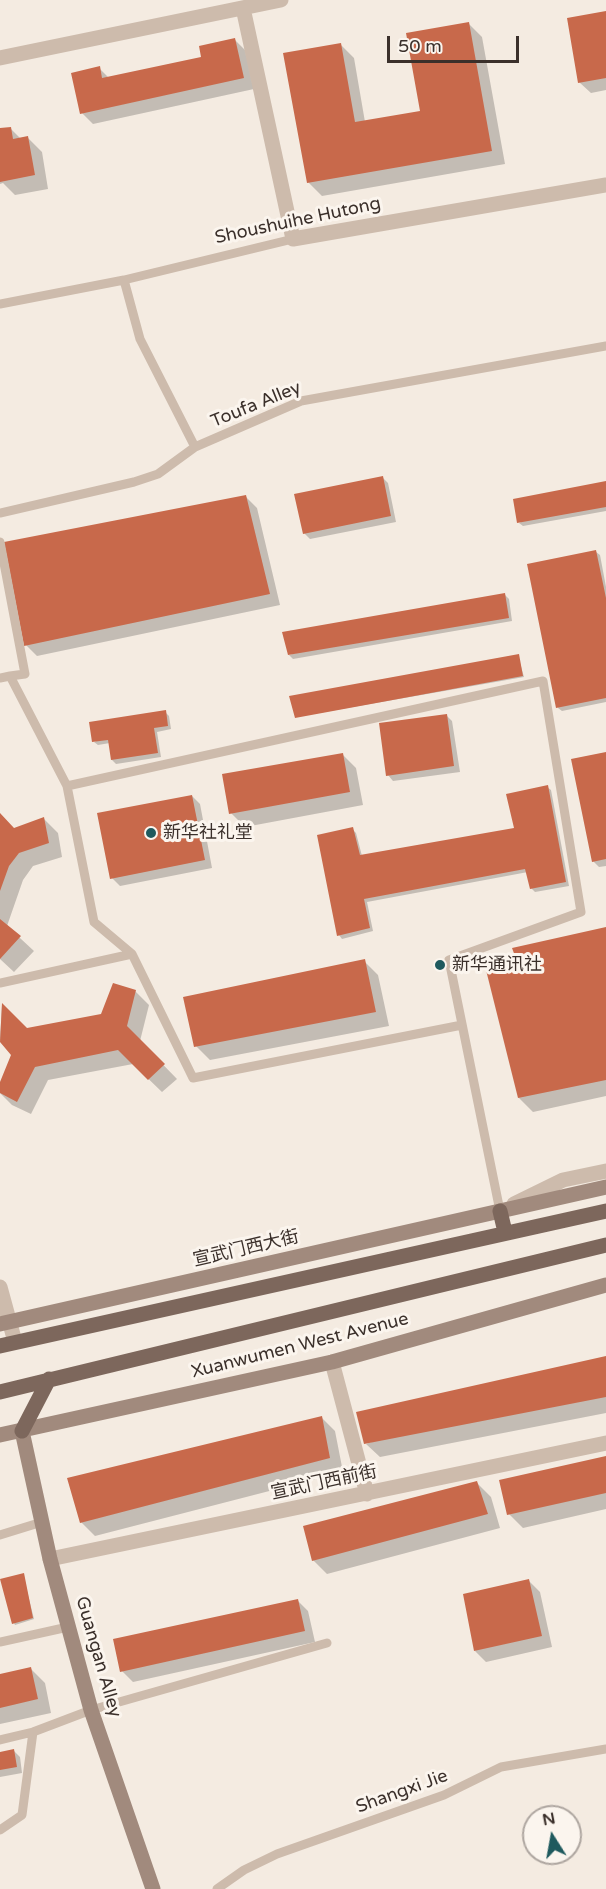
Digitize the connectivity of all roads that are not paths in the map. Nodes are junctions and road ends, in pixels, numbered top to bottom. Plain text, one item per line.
1 (281, 0) edge
2 (243, 8) junction
3 (0, 58) edge
4 (606, 185) edge
5 (293, 239) junction
6 (124, 280) junction
7 (0, 304) edge
8 (606, 346) edge
9 (195, 447) junction
10 (0, 513) edge
11 (0, 542) edge
12 (10, 676) junction
13 (0, 678) edge
14 (67, 786) junction
15 (132, 954) junction
16 (0, 983) edge
17 (462, 1025) junction
18 (606, 1171) edge
19 (606, 1187) edge
20 (500, 1211) junction
21 (606, 1211) edge
22 (505, 1232) junction
23 (606, 1245) edge
24 (606, 1285) edge
25 (0, 1287) edge
26 (5, 1323) edge
27 (8, 1344) edge
28 (332, 1362) junction
29 (49, 1379) junction
30 (0, 1392) edge
31 (22, 1431) junction
32 (0, 1435) edge
33 (606, 1443) edge
34 (368, 1494) junction
35 (42, 1522) junction
36 (0, 1535) edge
37 (50, 1559) junction
38 (68, 1627) junction
39 (0, 1642) edge
40 (327, 1643) dead end
41 (92, 1710) junction
42 (33, 1732) junction
43 (0, 1740) edge
44 (606, 1749) edge
45 (0, 1830) edge
46 (153, 1889) edge
47 (217, 1889) edge

1 - 2 street
2 - 3 street
2 - 5 street
4 - 5 street, Shoushuihe Hutong
5 - 6 lane, Shoushuihe Hutong
6 - 7 lane, Shoushuihe Hutong
6 - 9 lane
8 - 9 lane, Toufa Alley
9 - 10 lane, Toufa Alley
11 - 12 lane
12 - 13 lane
12 - 14 lane
14 - 15 lane
14 - 17 lane
15 - 16 lane
15 - 17 lane
17 - 20 lane
18 - 20 street, 宣武门西大街
19 - 20 street, 宣武门西大街
20 - 22 main road
20 - 26 street, 宣武门西大街
21 - 22 main road
22 - 27 main road
23 - 29 main road, Xuanwumen West Avenue
24 - 28 street, Xuanwumen West Avenue
25 - 26 street
26 - 27 street
28 - 31 street, Xuanwumen West Avenue
28 - 34 street
29 - 30 main road, Xuanwumen West Avenue
29 - 31 main road
31 - 32 street, Xuanwumen West Avenue
31 - 35 street, Guangan Alley
33 - 34 street, 宣武门西前街
34 - 37 street, 宣武门西前街
35 - 36 lane
35 - 37 street, Guangan Alley
37 - 38 street, Guangan Alley
38 - 39 lane
38 - 41 street, Guangan Alley
40 - 41 lane
41 - 42 lane
41 - 46 street, Guangan Alley
42 - 43 lane
42 - 45 lane
44 - 47 lane, Shangxi Jie

